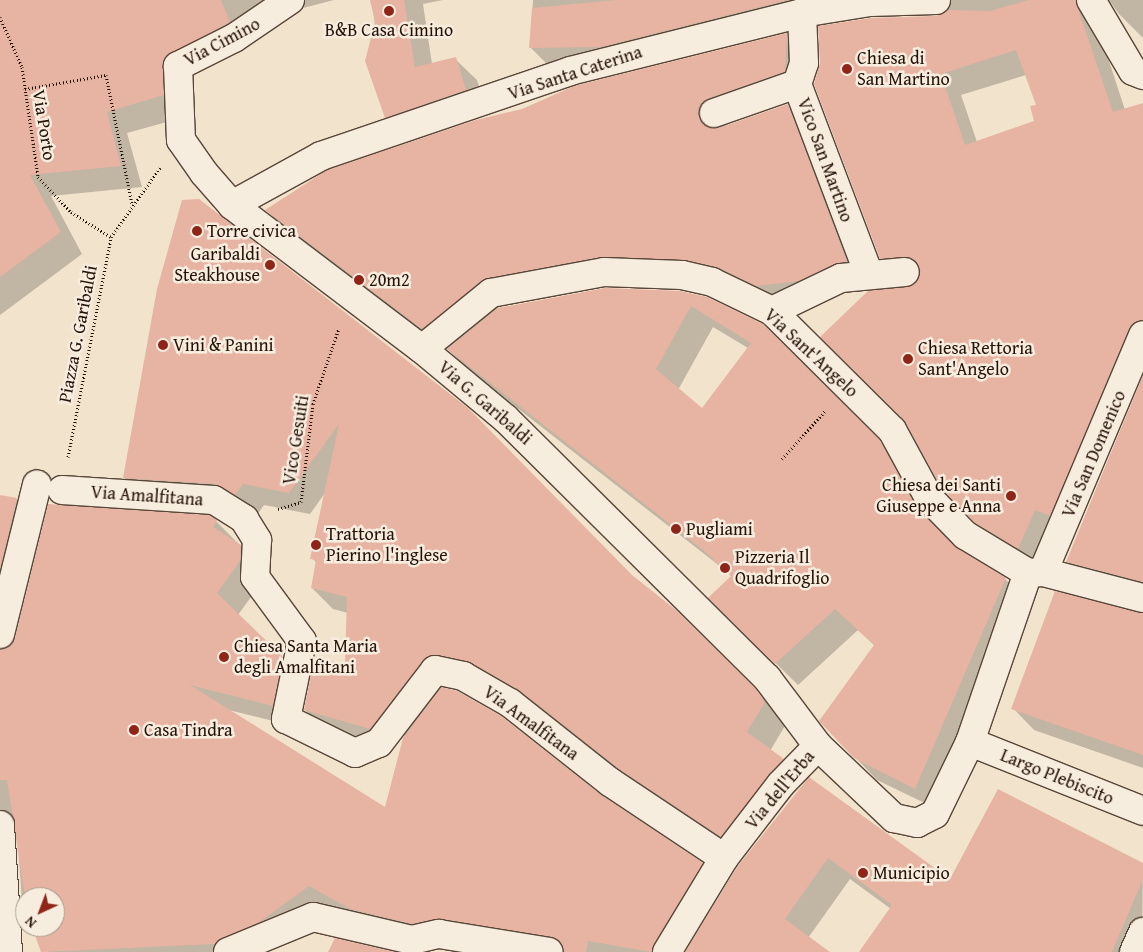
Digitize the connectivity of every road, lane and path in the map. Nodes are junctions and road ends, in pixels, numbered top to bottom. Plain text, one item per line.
1 (290, 0) edge
2 (936, 0) edge
3 (1091, 0) edge
4 (802, 13) junction
5 (0, 16) edge
6 (1138, 73) edge
7 (797, 84) junction
8 (25, 89) junction
9 (714, 113) dead end
10 (181, 140) junction
11 (133, 205) junction
12 (232, 205) junction
13 (111, 237) junction
14 (905, 272) dead end
15 (869, 275) junction
16 (349, 297) junction
17 (772, 311) junction
18 (1143, 335) edge
19 (422, 349) junction
20 (848, 386) junction
21 (782, 459) dead end
22 (49, 487) junction
23 (244, 519) junction
24 (1035, 573) junction
25 (1143, 598) edge
26 (0, 634) edge
27 (970, 742) junction
28 (818, 746) junction
29 (1143, 811) edge
30 (0, 825) edge
31 (724, 858) junction
32 (2, 915) edge
33 (1143, 932) edge
34 (8, 952) edge
35 (228, 952) edge
36 (549, 952) edge
37 (667, 952) edge
38 (1134, 952) edge

1 - 10 street, Via Cimino
2 - 4 street, Via Santa Caterina
3 - 6 street
4 - 7 street, Vico San Martino
4 - 12 street, Via Santa Caterina
5 - 8 path, Via Porto
7 - 9 street
7 - 15 street, Vico San Martino
8 - 11 path
8 - 13 path, Via Porto
10 - 11 path, Piazza G. Garibaldi
10 - 12 street, Via G. Garibaldi
11 - 13 path, Piazza G. Garibaldi
12 - 16 street, Via G. Garibaldi
13 - 22 path, Piazza G. Garibaldi
14 - 15 street
15 - 17 street
16 - 19 street, Via G. Garibaldi
16 - 23 path, Vico Gesuiti
17 - 19 street, Via Sant'Angelo
17 - 20 street, Via Sant'Angelo
18 - 24 street, Via San Domenico
19 - 28 street, Via G. Garibaldi
20 - 21 path
20 - 24 street, Via Sant'Angelo
22 - 23 street, Via Amalfitana
22 - 26 street
23 - 31 street, Via Amalfitana
24 - 25 street, Via Sant'Angelo
24 - 27 street, Via San Domenico
27 - 28 street, Via dell'Erba
27 - 29 street, Largo Plebiscito
28 - 31 street, Via dell'Erba
30 - 32 street
31 - 37 street, Via dell'Erba
32 - 34 street
33 - 38 street
35 - 36 street

